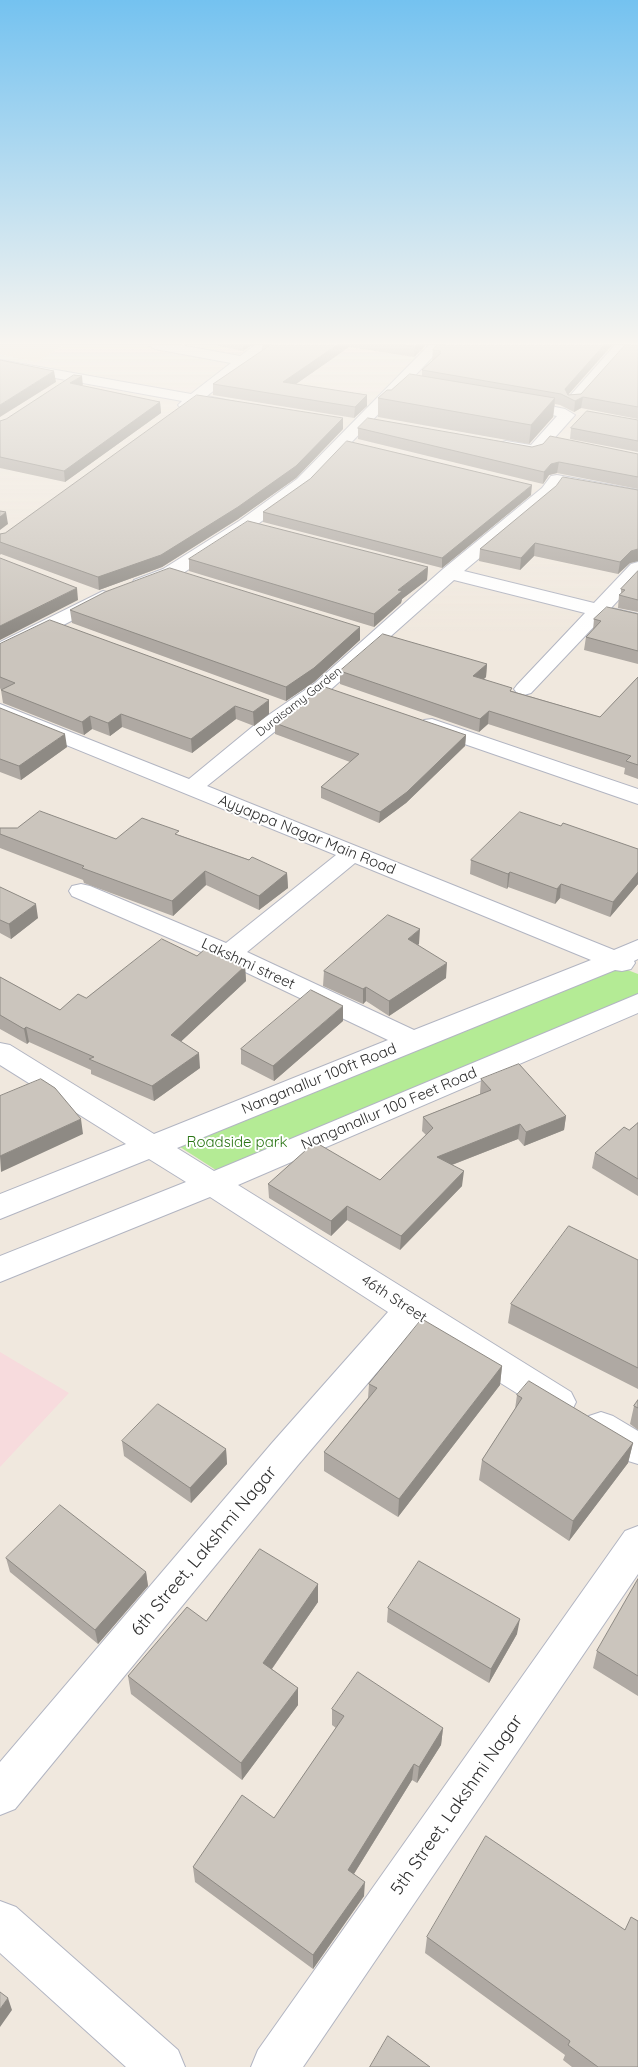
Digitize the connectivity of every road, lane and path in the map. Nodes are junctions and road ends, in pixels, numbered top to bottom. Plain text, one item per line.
1 (543, 441) edge
2 (562, 441) edge
3 (343, 442) joint
4 (490, 444) edge
5 (362, 446) edge
6 (546, 478) junction
7 (529, 488) edge
8 (638, 495) edge
9 (245, 525) junction
10 (264, 530) edge
11 (638, 568) edge
12 (170, 573) junction
13 (441, 574) junction
14 (189, 579) edge
15 (81, 592) dead end
16 (99, 599) junction
17 (598, 610) junction
18 (638, 620) edge
19 (50, 624) junction
20 (78, 634) edge
21 (0, 650) edge
22 (524, 689) dead end
23 (0, 710) edge
24 (412, 718) edge
25 (191, 788) junction
26 (638, 797) edge
27 (352, 854) junction
28 (81, 891) dead end
29 (229, 954) junction
30 (630, 959) edge
31 (638, 1003) edge
32 (413, 1041) junction
33 (0, 1052) edge
34 (150, 1146) junction
35 (212, 1184) junction
36 (0, 1207) edge
37 (0, 1269) edge
38 (410, 1310) junction
39 (638, 1449) edge
40 (638, 1543) edge
41 (0, 1794) edge
42 (0, 1923) edge
43 (161, 2067) edge
44 (275, 2067) edge

1 - 4 street
2 - 6 street, Duraisamy Garden
3 - 5 street
3 - 9 street
6 - 7 street
6 - 8 street
6 - 13 street, Duraisamy Garden
9 - 10 street
9 - 12 street
11 - 17 street
12 - 14 street
12 - 16 street
13 - 17 street
13 - 25 street, Duraisamy Garden
15 - 16 street
16 - 19 street
17 - 18 street
17 - 22 street
19 - 20 street
19 - 21 street
23 - 25 street, Ayyappa Nagar Main Road
24 - 26 street
25 - 27 street, Ayyappa Nagar Main Road
27 - 29 street
27 - 30 street, Ayyappa Nagar Main Road
28 - 29 street, Lakshmi street
29 - 32 street, Lakshmi street
30 - 32 street, Nanganallur 100ft Road
31 - 35 street, Nanganallur 100 Feet Road
32 - 34 street, Nanganallur 100ft Road
33 - 34 street, 46th Street
34 - 35 street, 46th Street
34 - 36 street, Nanganallur 100ft Road
35 - 37 street, Nanganallur 100 Feet Road
35 - 38 street, 46th Street
38 - 39 street, 46th Street
38 - 41 street, 6th Street, Lakshmi Nagar
40 - 44 street, 5th Street, Lakshmi Nagar
42 - 43 street

